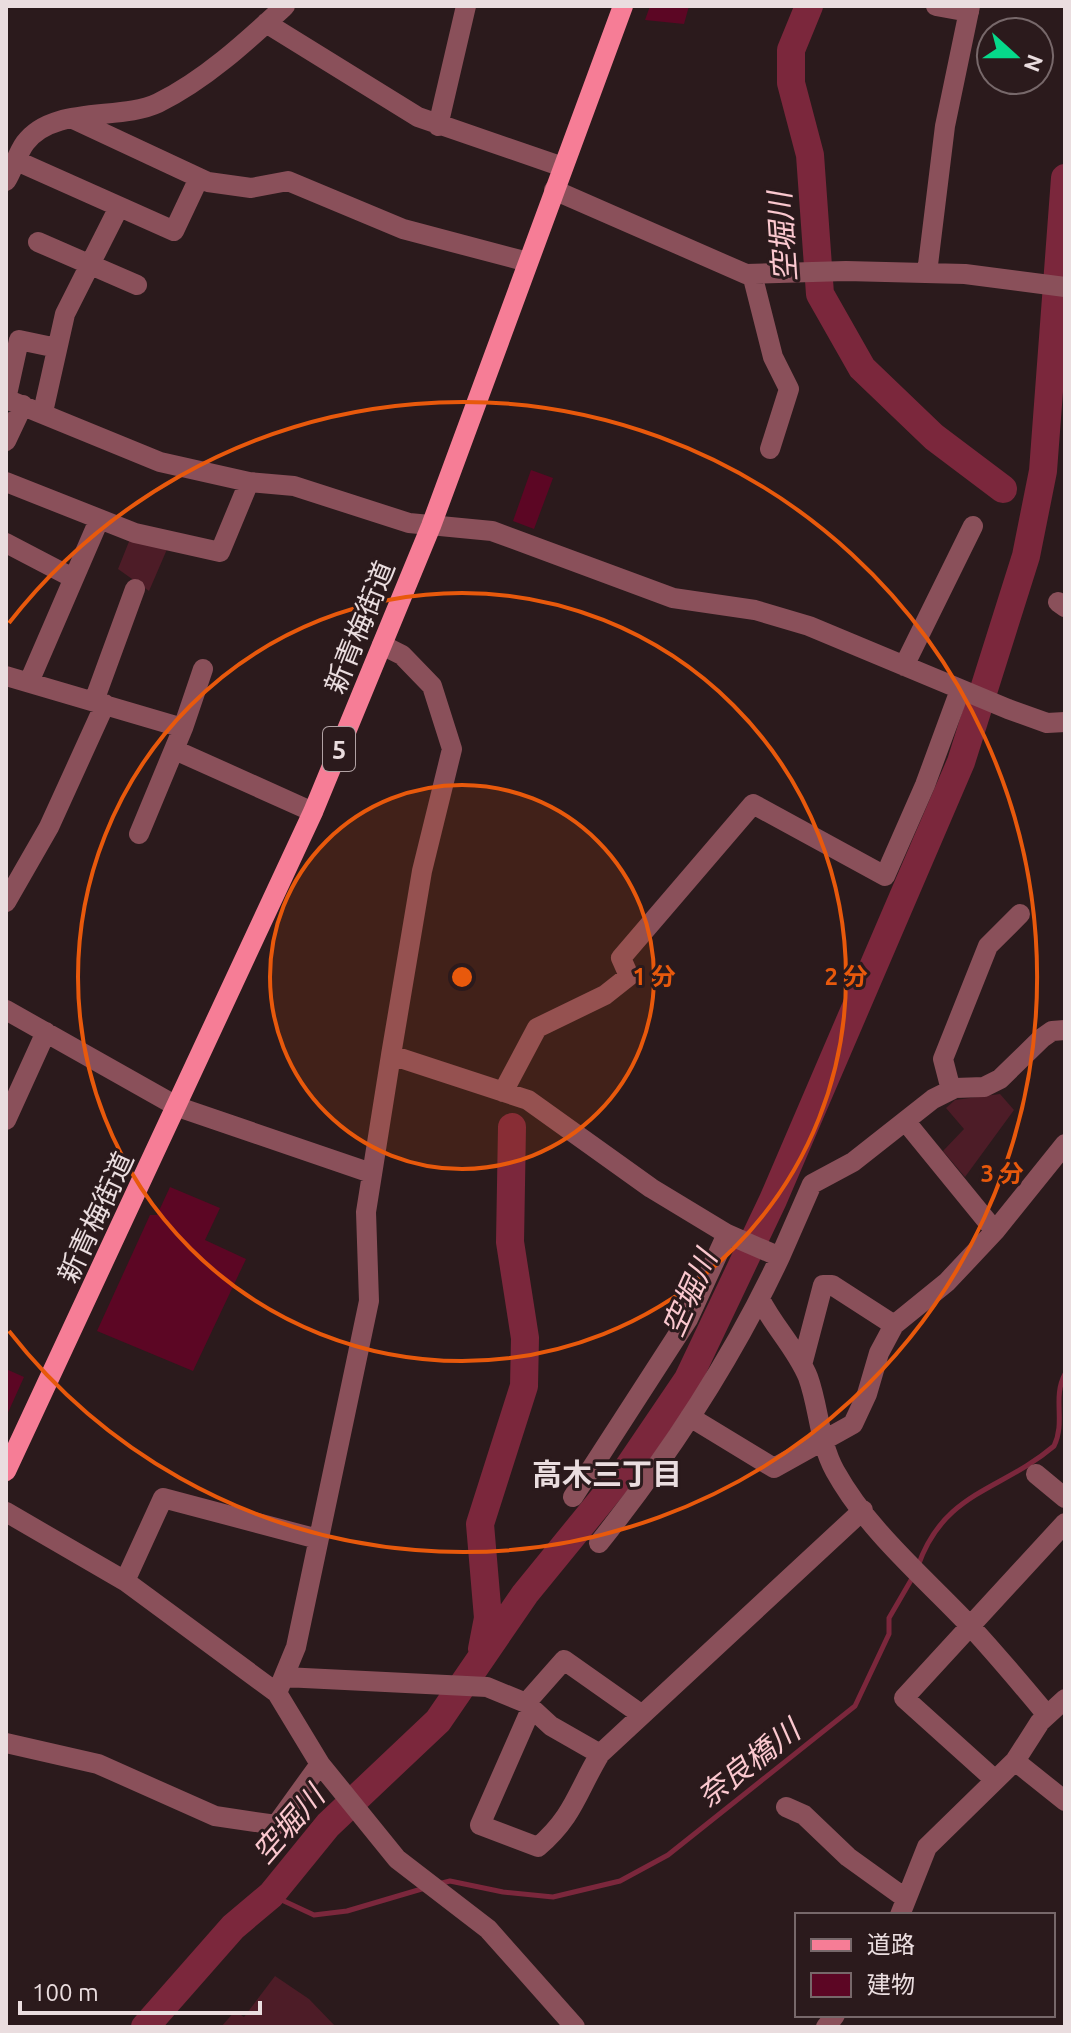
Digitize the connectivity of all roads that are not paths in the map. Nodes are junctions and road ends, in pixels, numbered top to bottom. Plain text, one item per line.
1 (285, 6) edge
2 (466, 6) edge
3 (623, 6) edge
4 (936, 6) edge
5 (970, 9) edge
6 (266, 23) junction
7 (73, 119) junction
8 (438, 126) junction
9 (17, 161) junction
10 (563, 167) junction
11 (199, 178) junction
12 (6, 181) edge
13 (554, 190) junction
14 (119, 207) junction
15 (38, 242) dead end
16 (528, 262) junction
17 (90, 265) junction
18 (927, 273) junction
19 (752, 274) junction
20 (137, 285) dead end
21 (1065, 287) edge
22 (57, 348) junction
23 (12, 401) edge
24 (43, 412) junction
25 (6, 441) edge
26 (770, 449) dead end
27 (6, 482) edge
28 (249, 482) junction
29 (99, 520) junction
30 (431, 526) junction
31 (973, 526) dead end
32 (6, 543) edge
33 (73, 578) junction
34 (135, 589) dead end
35 (382, 645) junction
36 (904, 666) junction
37 (203, 669) dead end
38 (6, 676) edge
39 (29, 682) junction
40 (963, 691) junction
41 (99, 703) junction
42 (1065, 722) edge
43 (183, 728) junction
44 (175, 750) junction
45 (313, 812) junction
46 (139, 834) dead end
47 (6, 902) edge
48 (1020, 914) dead end
49 (6, 1010) edge
50 (1065, 1030) edge
51 (46, 1032) junction
52 (391, 1055) junction
53 (951, 1090) junction
54 (503, 1092) junction
55 (178, 1107) junction
56 (7, 1117) edge
57 (906, 1122) junction
58 (1065, 1144) edge
59 (371, 1173) junction
60 (995, 1231) junction
61 (730, 1235) junction
62 (776, 1255) junction
63 (760, 1299) junction
64 (894, 1325) junction
65 (802, 1365) junction
66 (690, 1417) junction
67 (824, 1441) junction
68 (6, 1471) edge
69 (1036, 1474) dead end
70 (573, 1497) dead end
71 (1065, 1498) edge
72 (863, 1510) junction
73 (6, 1512) edge
74 (1065, 1523) edge
75 (318, 1539) junction
76 (599, 1543) dead end
77 (125, 1581) junction
78 (970, 1626) junction
79 (281, 1685) junction
80 (1065, 1699) edge
81 (528, 1706) junction
82 (642, 1715) junction
83 (1047, 1715) junction
84 (6, 1743) edge
85 (600, 1754) junction
86 (1015, 1761) junction
87 (326, 1772) junction
88 (995, 1780) junction
89 (1065, 1801) edge
90 (786, 1807) dead end
91 (903, 1906) edge
92 (575, 2027) edge

1 - 6 street
2 - 8 street
3 - 10 main road, 新青梅街道 / 5
4 - 5 street
5 - 18 street
6 - 7 street
6 - 8 street
7 - 9 street
7 - 11 street
8 - 10 street
9 - 12 street
9 - 14 street
10 - 13 main road, 新青梅街道 / 5
11 - 14 street
11 - 16 street
13 - 16 main road, 新青梅街道 / 5
13 - 19 street
14 - 17 street
15 - 17 street
16 - 30 main road, 新青梅街道 / 5
17 - 20 street
17 - 22 street
18 - 19 street
18 - 21 street
19 - 26 street
22 - 23 street
22 - 24 street
23 - 24 street
23 - 25 street
24 - 28 street
27 - 29 street
28 - 29 street
28 - 30 street
29 - 33 street
30 - 35 main road, 新青梅街道 / 5
30 - 36 street
31 - 36 street
32 - 33 street
33 - 39 street
34 - 41 street
35 - 45 main road, 新青梅街道 / 5
35 - 52 street
36 - 40 street
37 - 43 street
38 - 39 street
39 - 41 street
40 - 42 street
40 - 54 street
41 - 43 street
41 - 47 street
43 - 44 street
44 - 45 street
44 - 46 street
45 - 55 main road, 新青梅街道 / 5
48 - 53 street
49 - 51 street
50 - 53 street
51 - 55 street
51 - 56 street
52 - 54 street
52 - 59 street
53 - 57 street
54 - 61 street
55 - 59 street
55 - 68 main road, 新青梅街道 / 5
57 - 60 street
57 - 62 street
58 - 60 street
59 - 75 street
60 - 64 street
61 - 62 street
61 - 70 street
62 - 63 street
63 - 65 street
63 - 66 street
64 - 65 street
64 - 67 street
65 - 67 street
66 - 67 street
66 - 76 street
67 - 72 street
69 - 71 street
72 - 78 street
72 - 82 street
73 - 77 street
74 - 78 street
75 - 77 street
75 - 79 street
77 - 79 street
78 - 83 street
78 - 88 street
79 - 81 street
79 - 87 street
80 - 83 street
81 - 82 street
81 - 85 street
81 - 85 street
82 - 85 street
83 - 86 street
84 - 87 street
86 - 88 street
86 - 89 street
87 - 92 street
88 - 91 street
90 - 91 street

